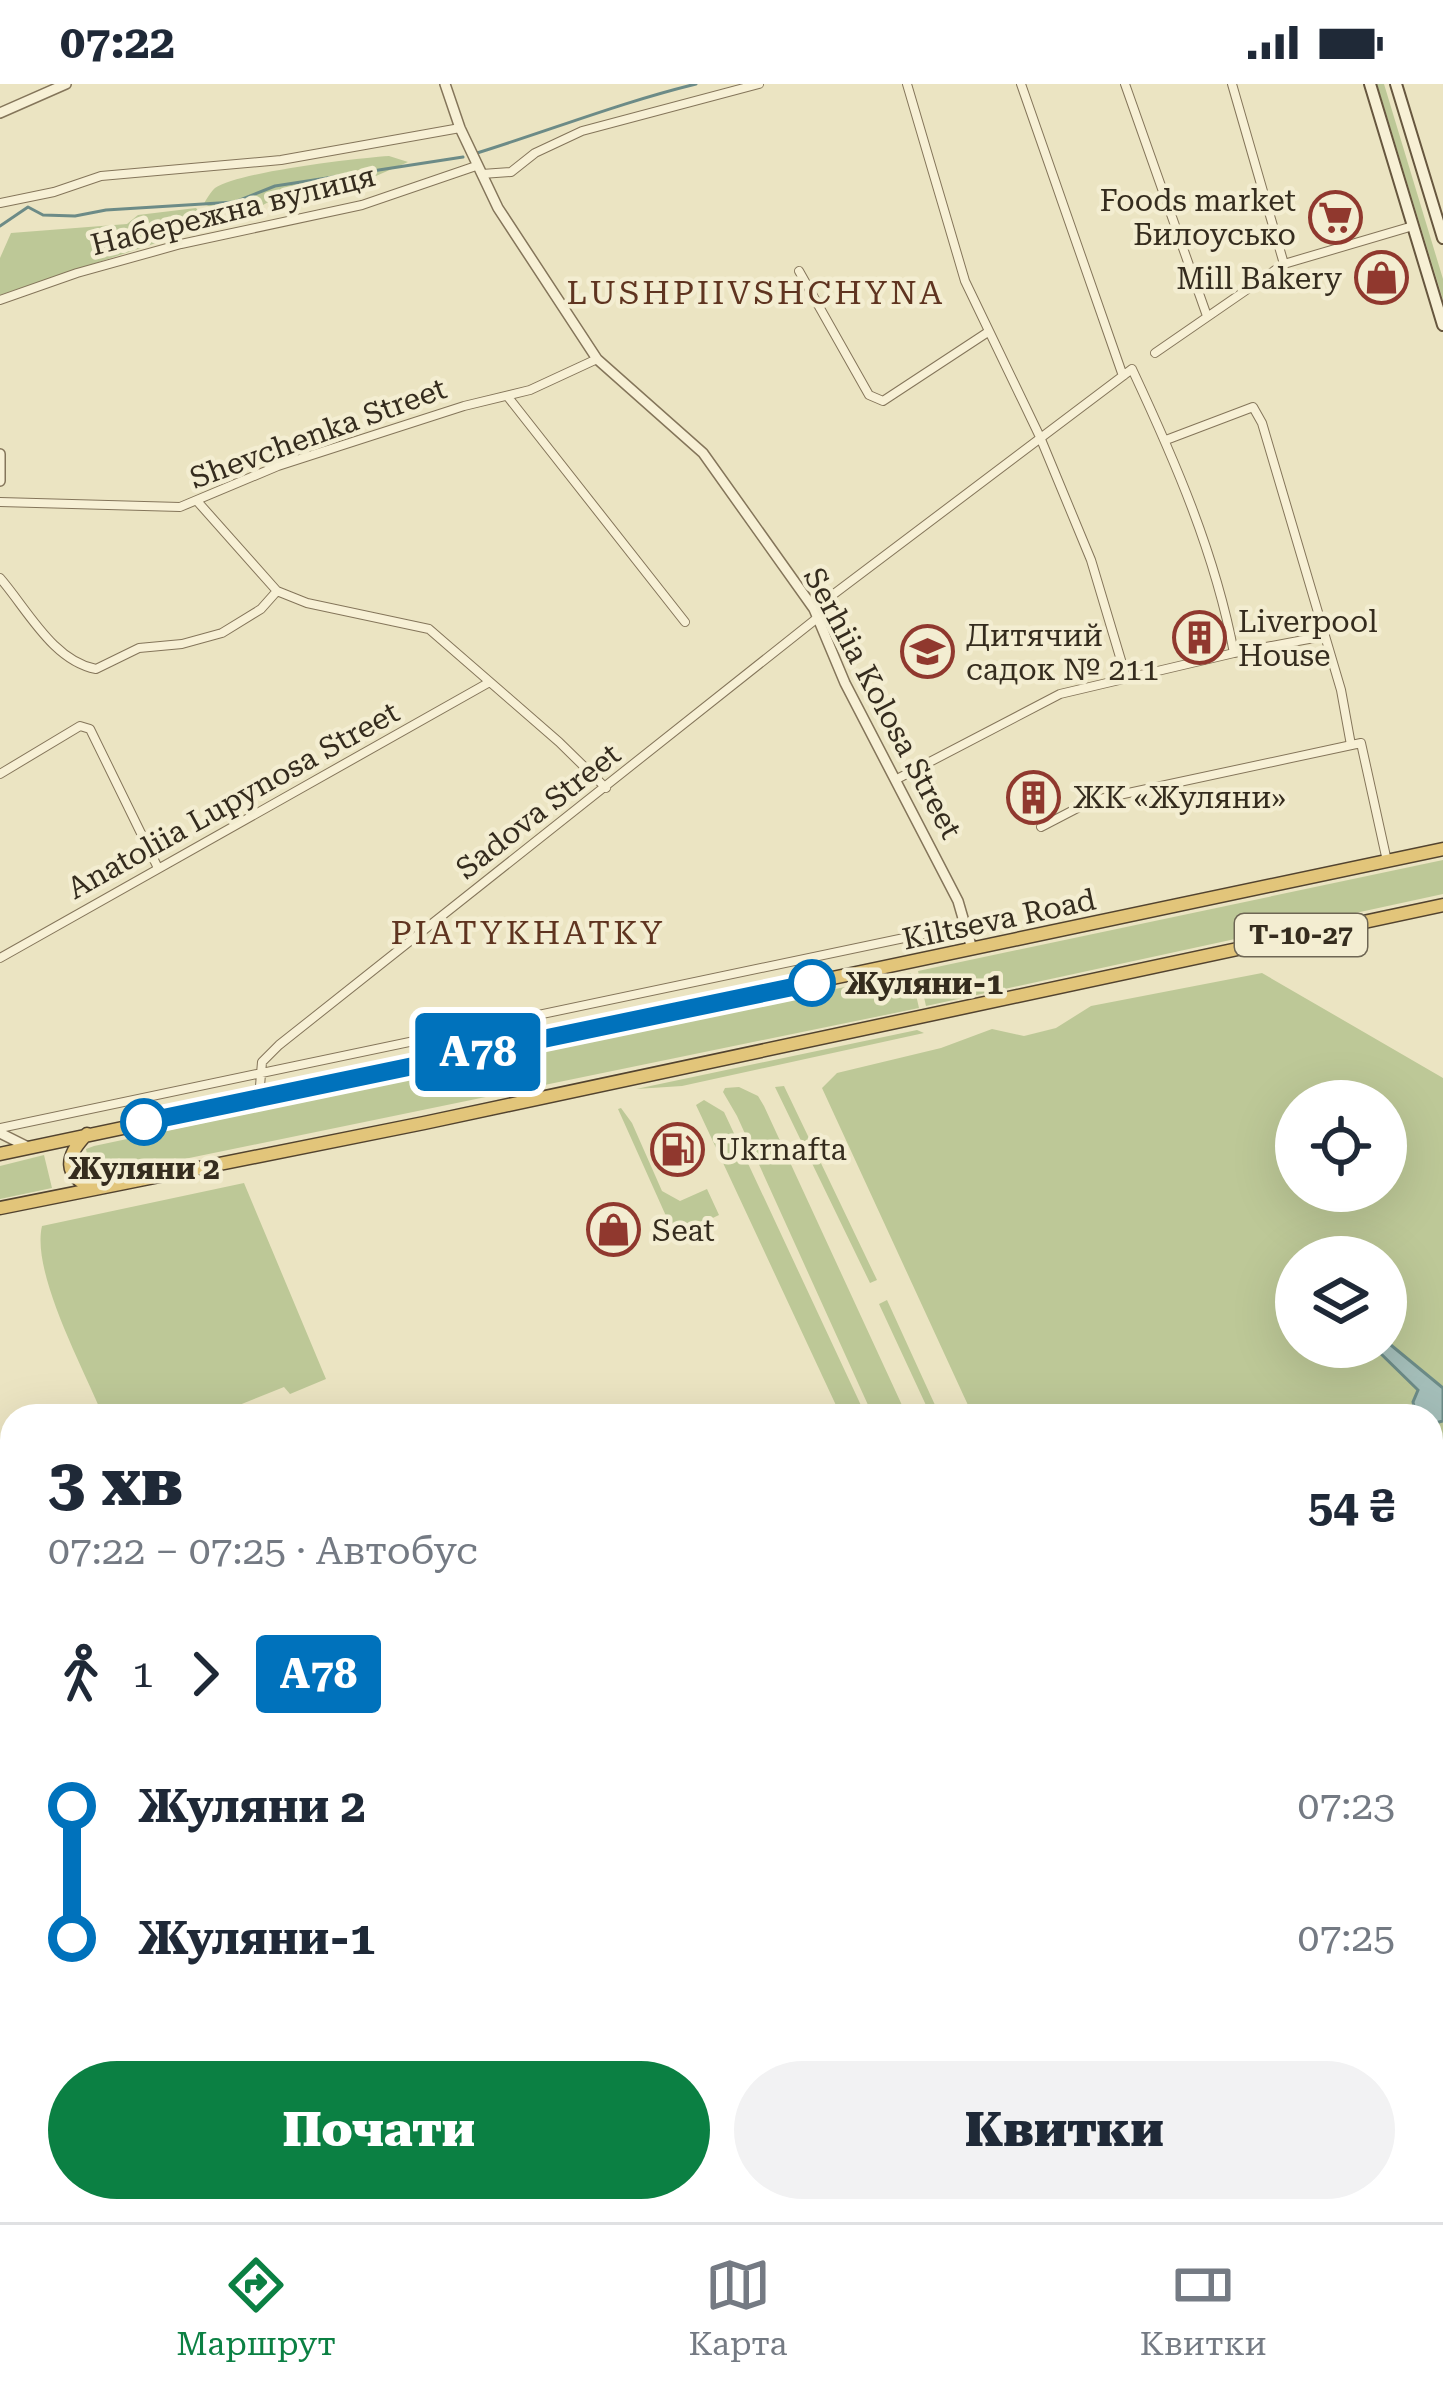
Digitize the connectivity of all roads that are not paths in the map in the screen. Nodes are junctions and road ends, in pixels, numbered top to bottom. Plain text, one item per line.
1 (66, 84) edge
2 (446, 84) edge
3 (758, 84) edge
4 (907, 84) edge
5 (1021, 84) edge
6 (1125, 84) edge
7 (1232, 84) edge
8 (1370, 84) edge
9 (1396, 84) edge
10 (0, 113) edge
11 (460, 128) junction
12 (479, 170) junction
13 (0, 203) edge
14 (1413, 226) junction
15 (1443, 238) edge
16 (1284, 264) junction
17 (800, 271) dead end
18 (0, 300) edge
19 (1207, 317) junction
20 (1443, 325) edge
21 (988, 332) junction
22 (1155, 353) dead end
23 (598, 359) junction
24 (1123, 376) junction
25 (507, 396) junction
26 (1040, 436) junction
27 (1166, 440) junction
28 (0, 454) edge
29 (0, 481) edge
30 (197, 501) junction
31 (0, 502) edge
32 (0, 578) edge
33 (277, 591) junction
34 (815, 614) junction
35 (685, 622) dead end
36 (1325, 636) junction
37 (1234, 653) junction
38 (1126, 677) junction
39 (488, 683) junction
40 (1356, 744) junction
41 (0, 774) edge
42 (897, 779) junction
43 (606, 788) junction
44 (1041, 827) dead end
45 (1443, 849) edge
46 (1388, 861) junction
47 (158, 868) junction
48 (1443, 905) edge
49 (968, 925) junction
50 (973, 949) junction
51 (0, 958) edge
52 (259, 1073) junction
53 (259, 1098) junction
54 (0, 1131) edge
55 (88, 1133) junction
56 (28, 1147) junction
57 (0, 1154) edge
58 (94, 1188) junction
59 (0, 1208) edge

1 - 10 street
2 - 11 street, Serhiia Kolosa Street
3 - 12 street, Набережна вулиця
4 - 21 street
5 - 24 street
6 - 19 street
7 - 16 street
8 - 14 main road
9 - 15 main road
11 - 12 street, Serhiia Kolosa Street
11 - 13 street, Набережна вулиця
12 - 18 street, Набережна вулиця
12 - 23 street, Serhiia Kolosa Street
14 - 16 street
14 - 20 main road
16 - 19 street
17 - 21 street
19 - 22 street
21 - 26 street
23 - 25 street, Shevchenka Street
23 - 34 street, Serhiia Kolosa Street
24 - 26 street, Sadova Street
24 - 27 street, Sadova Street
25 - 30 street, Shevchenka Street
25 - 35 street
26 - 34 street, Sadova Street
26 - 38 street
27 - 36 street
27 - 37 street
28 - 29 street
30 - 31 street, Shevchenka Street
30 - 33 street
32 - 33 street
33 - 39 street
34 - 42 street, Serhiia Kolosa Street
34 - 43 street, Sadova Street
36 - 37 street
36 - 40 street
37 - 38 street
38 - 42 street
39 - 43 street
39 - 47 street, Anatoliia Lupynosa Street
40 - 44 street
40 - 46 street
41 - 47 street
42 - 49 street, Serhiia Kolosa Street
43 - 52 street, Sadova Street
45 - 46 highway, Kiltseva Road / Т-10-27
46 - 50 highway, Kiltseva Road / Т-10-27
47 - 51 street, Anatoliia Lupynosa Street
48 - 58 highway, Т-10-27
49 - 50 street, Serhiia Kolosa Street
49 - 52 street
50 - 53 highway, Kiltseva Road / Т-10-27
52 - 53 street
52 - 54 street
53 - 55 highway, Kiltseva Road / Т-10-27
54 - 56 street
55 - 56 highway, Kiltseva Road / Т-10-27
55 - 58 highway
56 - 57 highway, Kiltseva Road / Т-10-27
58 - 59 highway, Т-10-27

